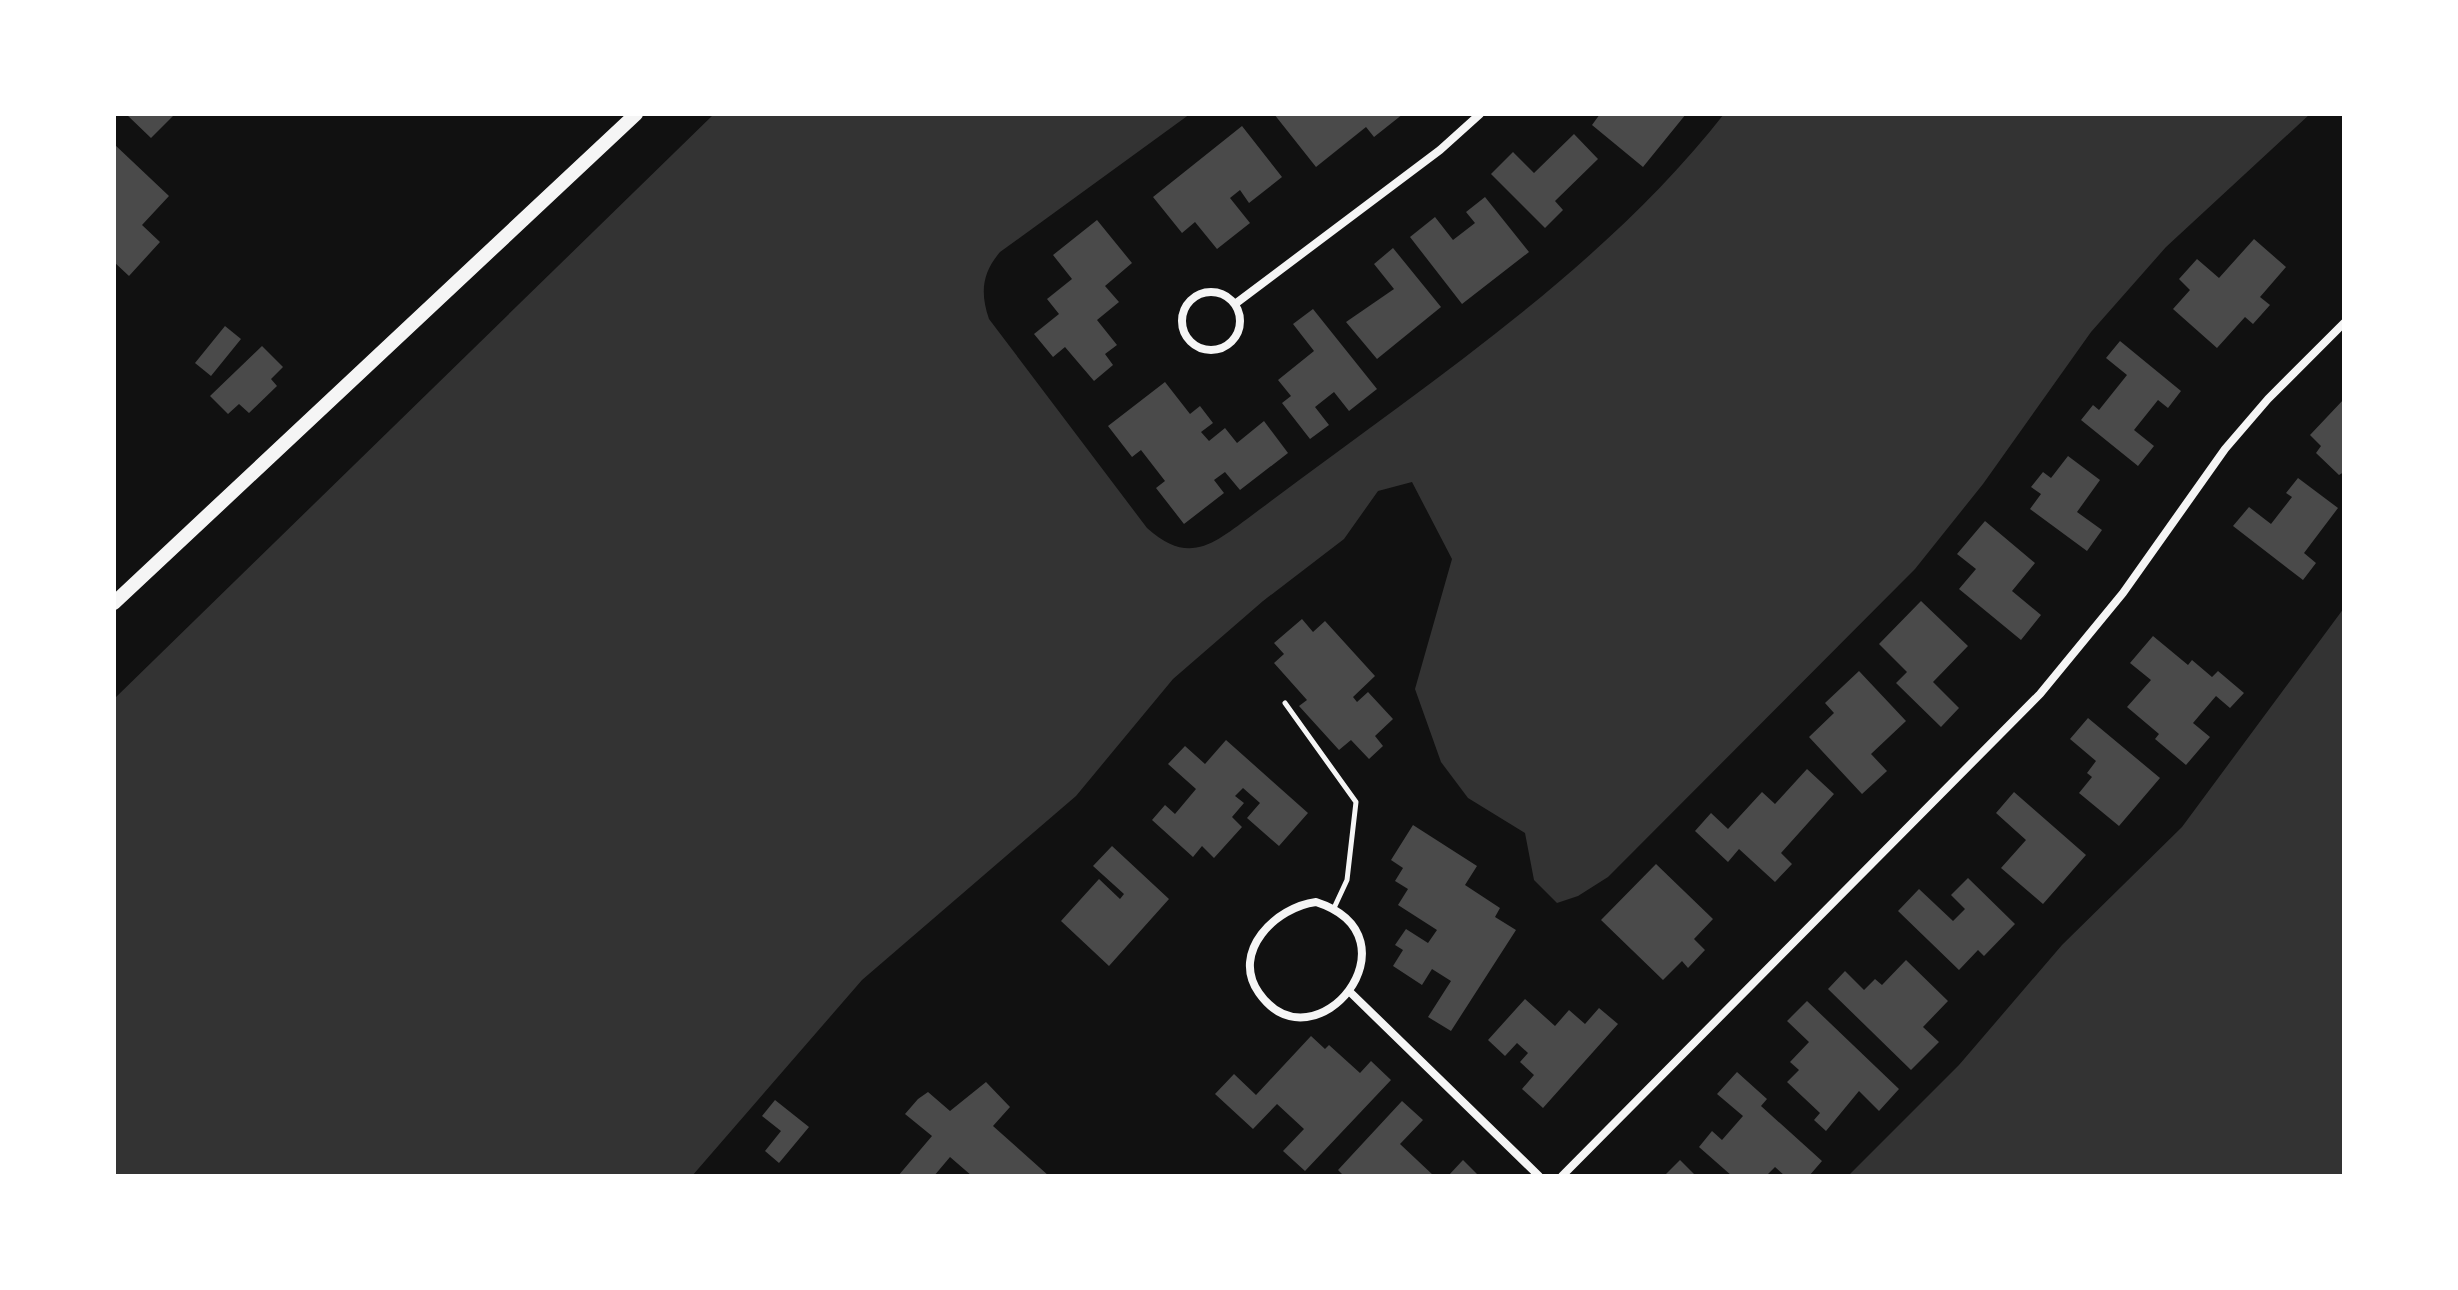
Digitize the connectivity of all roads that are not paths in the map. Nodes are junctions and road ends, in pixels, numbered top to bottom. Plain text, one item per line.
1 (636, 114) edge
2 (1480, 114) edge
3 (1235, 304) junction
4 (2344, 323) edge
5 (114, 603) edge
6 (1285, 703) dead end
7 (1334, 908) junction
8 (1351, 993) junction
9 (1539, 1176) edge
10 (1562, 1176) edge

1 - 5 main road
2 - 3 street
3 - 3 street
4 - 10 street
6 - 7 lane
7 - 8 street
7 - 8 street
8 - 9 street

